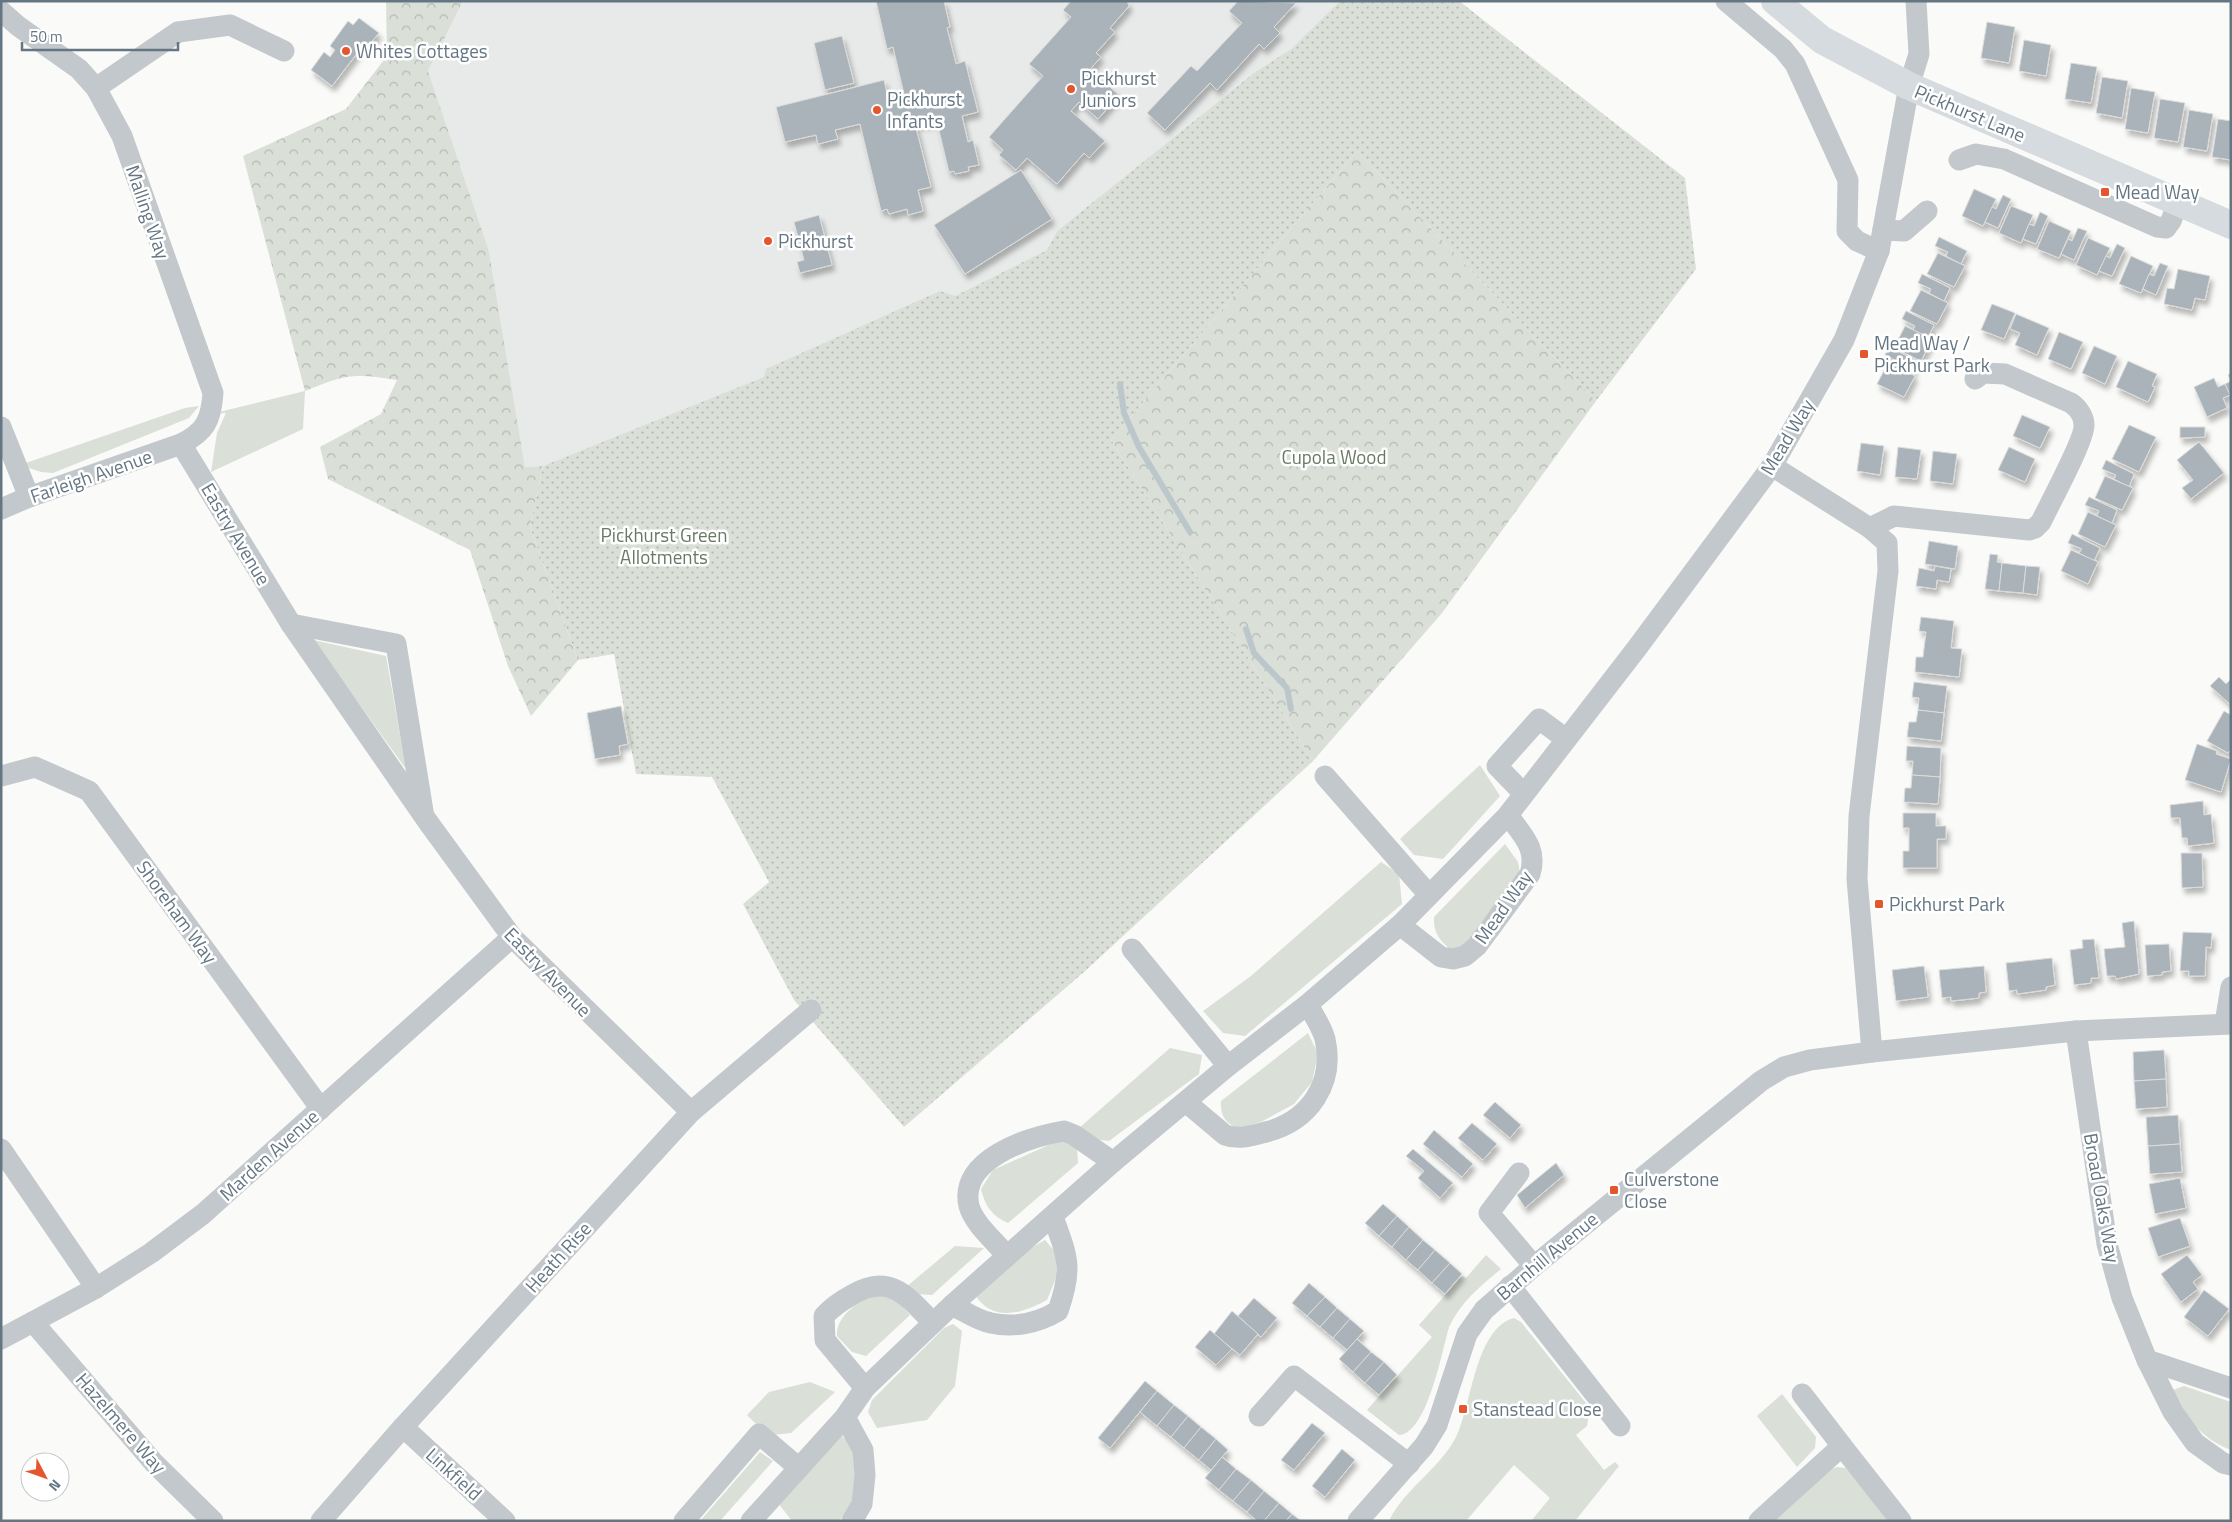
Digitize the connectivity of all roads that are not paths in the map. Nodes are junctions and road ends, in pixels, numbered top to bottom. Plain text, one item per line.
1 (1726, 1) edge
2 (1775, 1) edge
3 (1916, 1) edge
4 (1, 11) edge
5 (284, 50) dead end
6 (1909, 86) junction
7 (96, 88) junction
8 (1958, 160) dead end
9 (2178, 202) junction
10 (1927, 211) dead end
11 (2231, 225) edge
12 (1881, 240) junction
13 (1975, 380) dead end
14 (1, 427) edge
15 (181, 444) junction
16 (1772, 466) junction
17 (29, 497) junction
18 (1, 509) edge
19 (1870, 528) junction
20 (291, 624) junction
21 (1566, 740) junction
22 (1, 776) edge
23 (1325, 776) dead end
24 (1524, 794) junction
25 (1508, 815) junction
26 (424, 816) junction
27 (1429, 895) junction
28 (1400, 925) junction
29 (512, 937) junction
30 (1132, 949) dead end
31 (2231, 987) edge
32 (1308, 1004) junction
33 (811, 1010) dead end
34 (2228, 1023) edge
35 (2076, 1032) junction
36 (1872, 1052) junction
37 (1228, 1066) junction
38 (1187, 1103) junction
39 (322, 1109) junction
40 (691, 1112) junction
41 (1, 1149) edge
42 (1113, 1162) junction
43 (1519, 1173) dead end
44 (1053, 1217) junction
45 (1006, 1255) junction
46 (1534, 1266) junction
47 (1510, 1286) junction
48 (96, 1288) junction
49 (952, 1305) junction
50 (33, 1322) junction
51 (933, 1323) junction
52 (1, 1339) edge
53 (2147, 1360) junction
54 (865, 1388) junction
55 (2231, 1388) edge
56 (1802, 1394) dead end
57 (1259, 1416) dead end
58 (845, 1417) junction
59 (1620, 1426) dead end
60 (403, 1427) junction
61 (1842, 1446) junction
62 (1409, 1464) junction
63 (2231, 1465) edge
64 (799, 1468) junction
65 (762, 1517) edge
66 (213, 1521) edge
67 (321, 1521) edge
68 (505, 1521) edge
69 (684, 1521) edge
70 (852, 1521) edge
71 (1358, 1521) edge
72 (1759, 1521) edge
73 (1901, 1521) edge

1 - 12 street
2 - 6 main road, Pickhurst Lane
3 - 6 street, Mead Way
4 - 7 street, Malling Way
5 - 7 street
6 - 9 main road, Pickhurst Lane
6 - 12 street, Mead Way
7 - 15 street, Malling Way
8 - 9 street, Pickhurst Lane
9 - 11 main road, Pickhurst Lane
10 - 12 street
12 - 16 street, Mead Way
13 - 19 street
14 - 17 street
15 - 17 street, Farleigh Avenue
15 - 20 street, Eastry Avenue
16 - 19 street
16 - 21 street, Mead Way
17 - 18 street, Farleigh Avenue
19 - 36 street
20 - 26 street, Eastry Avenue
20 - 26 street, Eastry Avenue
21 - 24 street, Mead Way
21 - 24 street
22 - 39 street, Shoreham Way
23 - 27 street
24 - 25 street, Mead Way
25 - 27 street, Mead Way
25 - 28 street, Mead Way
26 - 29 street, Eastry Avenue
27 - 28 street, Mead Way
28 - 32 street, Mead Way
29 - 39 street, Marden Avenue
29 - 40 street, Eastry Avenue
30 - 37 street
31 - 34 street
32 - 37 street, Mead Way
32 - 38 street
33 - 40 street, Heath Rise
34 - 35 street
35 - 36 street
35 - 53 street, Broad Oaks Way
36 - 46 street, Barnhill Avenue
37 - 38 street, Mead Way
38 - 42 street, Mead Way
39 - 48 street, Marden Avenue
40 - 60 street, Heath Rise
41 - 48 street
42 - 44 street, Mead Way
42 - 45 street
43 - 46 street
44 - 45 street, Mead Way
44 - 49 street
45 - 49 street, Mead Way
46 - 47 street, Barnhill Avenue
47 - 59 street
47 - 62 street, Barnhill Avenue
48 - 50 street, Marden Avenue
49 - 51 street, Mead Way
50 - 52 street, Marden Avenue
50 - 66 street, Hazelmere Way
51 - 54 street, Mead Way
51 - 54 street
53 - 55 street
53 - 63 street, Broad Oaks Way
54 - 58 street, Mead Way
56 - 61 street
57 - 62 street
58 - 64 street, Mead Way
58 - 70 street
60 - 67 street, Heath Rise
60 - 68 street, Linkfield
61 - 72 street
61 - 73 street
62 - 71 street, Barnhill Avenue
64 - 65 street, Mead Way
64 - 69 street

